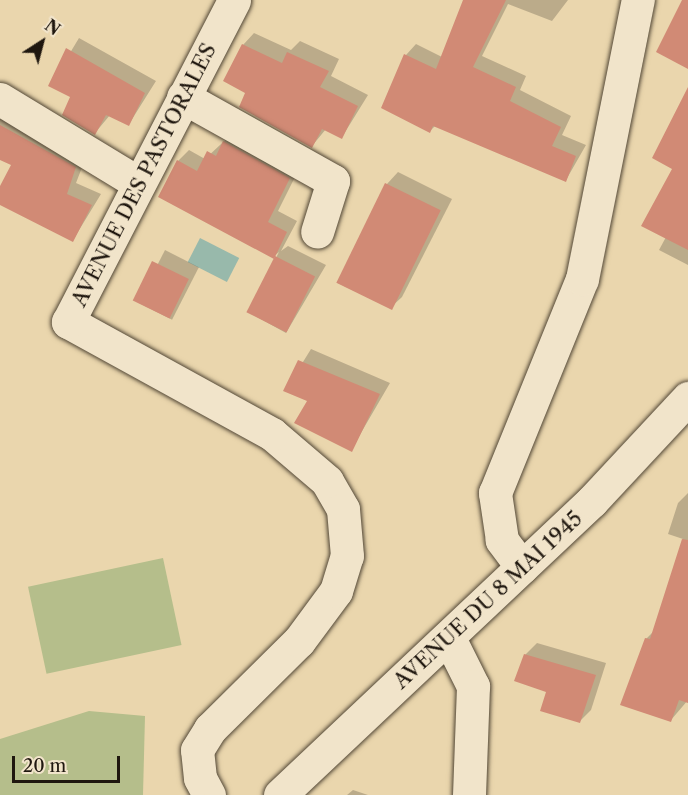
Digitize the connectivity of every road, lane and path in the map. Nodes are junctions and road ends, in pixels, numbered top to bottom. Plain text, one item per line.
1 (234, 0) edge
2 (638, 0) edge
3 (183, 97) junction
4 (0, 99) edge
5 (138, 183) junction
6 (317, 232) dead end
7 (688, 398) edge
8 (522, 567) junction
9 (449, 638) junction
10 (208, 795) edge
11 (280, 795) edge
12 (469, 795) edge

1 - 3 street, AVENUE DES PASTORALES
2 - 8 street
3 - 5 street, AVENUE DES PASTORALES
3 - 6 street
4 - 5 street
5 - 10 street, AVENUE DES PASTORALES
7 - 8 street, AVENUE DU 8 MAI 1945
8 - 9 street, AVENUE DU 8 MAI 1945
9 - 11 street, AVENUE DU 8 MAI 1945
9 - 12 street

